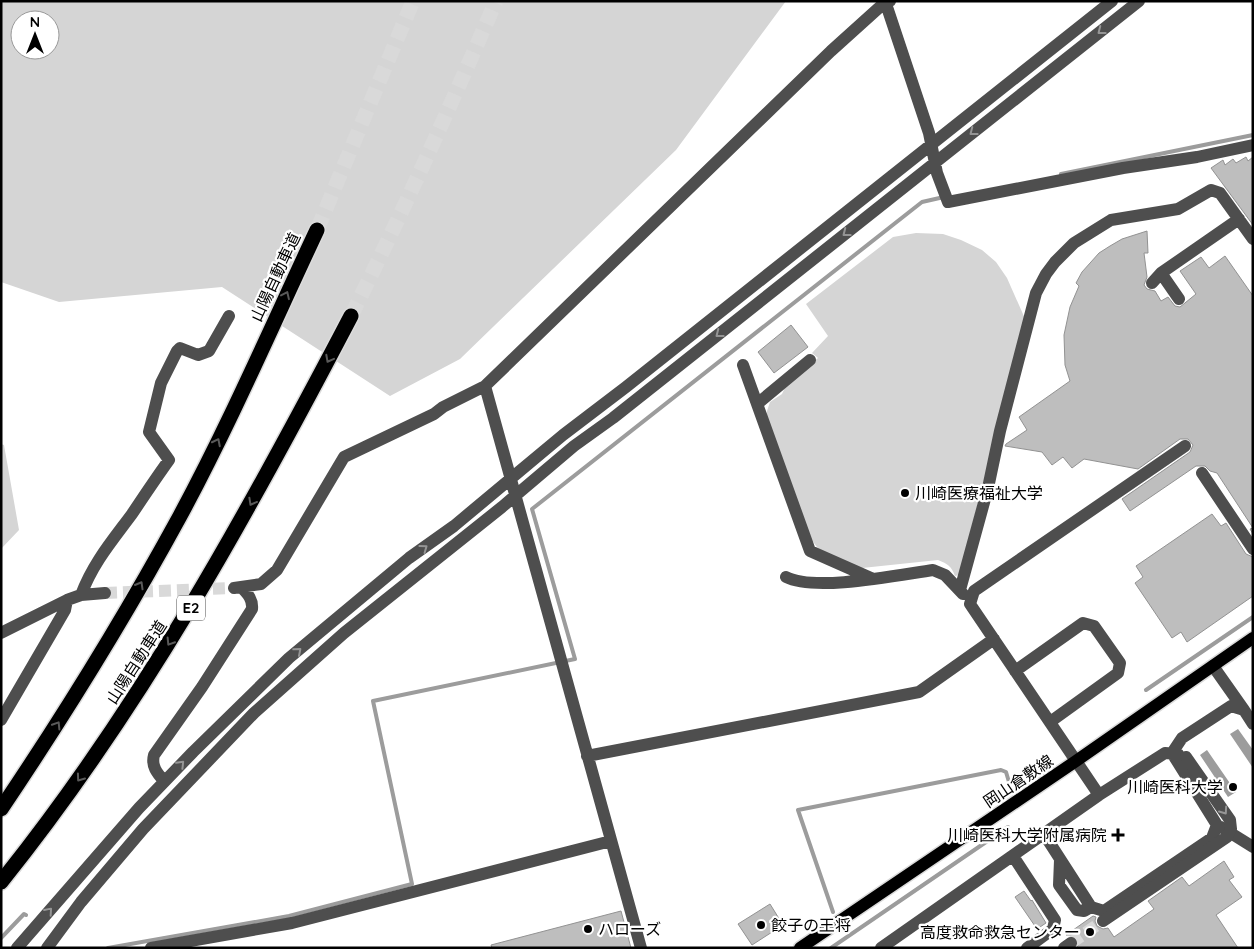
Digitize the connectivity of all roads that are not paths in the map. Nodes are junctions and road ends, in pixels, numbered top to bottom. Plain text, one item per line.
1 (1112, 1) edge
2 (1139, 1) edge
3 (888, 2) edge
4 (932, 144) junction
5 (1253, 145) edge
6 (935, 162) junction
7 (1239, 219) junction
8 (317, 230) tunnel mouth
9 (1253, 239) edge
10 (1179, 299) dead end
11 (229, 316) dead end
12 (351, 316) tunnel mouth
13 (810, 360) dead end
14 (742, 365) dead end
15 (485, 386) junction
16 (757, 404) junction
17 (1185, 446) dead end
18 (1202, 473) dead end
19 (511, 479) junction
20 (516, 495) junction
21 (1253, 549) edge
22 (271, 577) junction
23 (786, 577) dead end
24 (871, 578) junction
25 (960, 590) junction
26 (105, 593) tunnel mouth
27 (81, 595) junction
28 (67, 600) junction
29 (970, 604) junction
30 (252, 609) junction
31 (1, 633) edge
32 (1253, 638) edge
33 (994, 639) junction
34 (1213, 666) junction
35 (1016, 671) junction
36 (1244, 710) junction
37 (1, 720) edge
38 (1050, 722) junction
39 (1253, 724) edge
40 (1172, 753) junction
41 (588, 756) junction
42 (1076, 761) junction
43 (164, 781) junction
44 (1099, 796) junction
45 (1, 809) edge
46 (1217, 825) junction
47 (1044, 834) junction
48 (611, 841) junction
49 (1253, 847) edge
50 (1013, 856) junction
51 (1, 882) edge
52 (1103, 921) tunnel mouth
53 (18, 948) edge
54 (47, 948) edge
55 (150, 948) edge
56 (641, 948) edge
57 (800, 948) edge
58 (881, 948) edge
59 (1027, 948) edge

1 - 4 street
2 -> 6 street
3 - 4 street
3 - 15 street
4 - 6 street
4 - 19 street
5 - 6 street
6 -> 20 street
7 - 9 street
7 - 10 street
7 - 25 street
45 -> 8 highway, 山陽自動車道
11 - 27 street
12 -> 51 highway, 山陽自動車道 / E2
13 - 16 street
14 - 16 street
15 - 19 street
15 - 22 street
16 - 24 street
17 - 29 street
18 - 21 street
19 - 20 street
43 -> 19 street
20 - 41 street
20 - 54 street
22 - 30 street
22 - 30 street
23 - 24 street
24 - 25 street
25 - 29 street
26 - 27 street
27 - 28 street
28 - 31 street
28 - 37 street
29 - 33 street
30 - 43 street
32 - 34 main road, 岡山倉敷線
33 - 35 street
33 - 41 street
34 - 36 street
34 - 42 main road, 岡山倉敷線
35 - 38 street
35 - 38 street
36 - 39 street
36 - 40 street
38 - 42 street
40 - 44 street
40 - 46 street
40 -> 52 street, bridge
41 - 48 street
42 - 44 street
42 - 57 main road, 岡山倉敷線
53 -> 43 street
44 - 47 street
46 - 47 street
46 - 49 street
47 - 50 street
48 - 55 street
48 - 56 street
50 - 58 street
50 - 59 street

